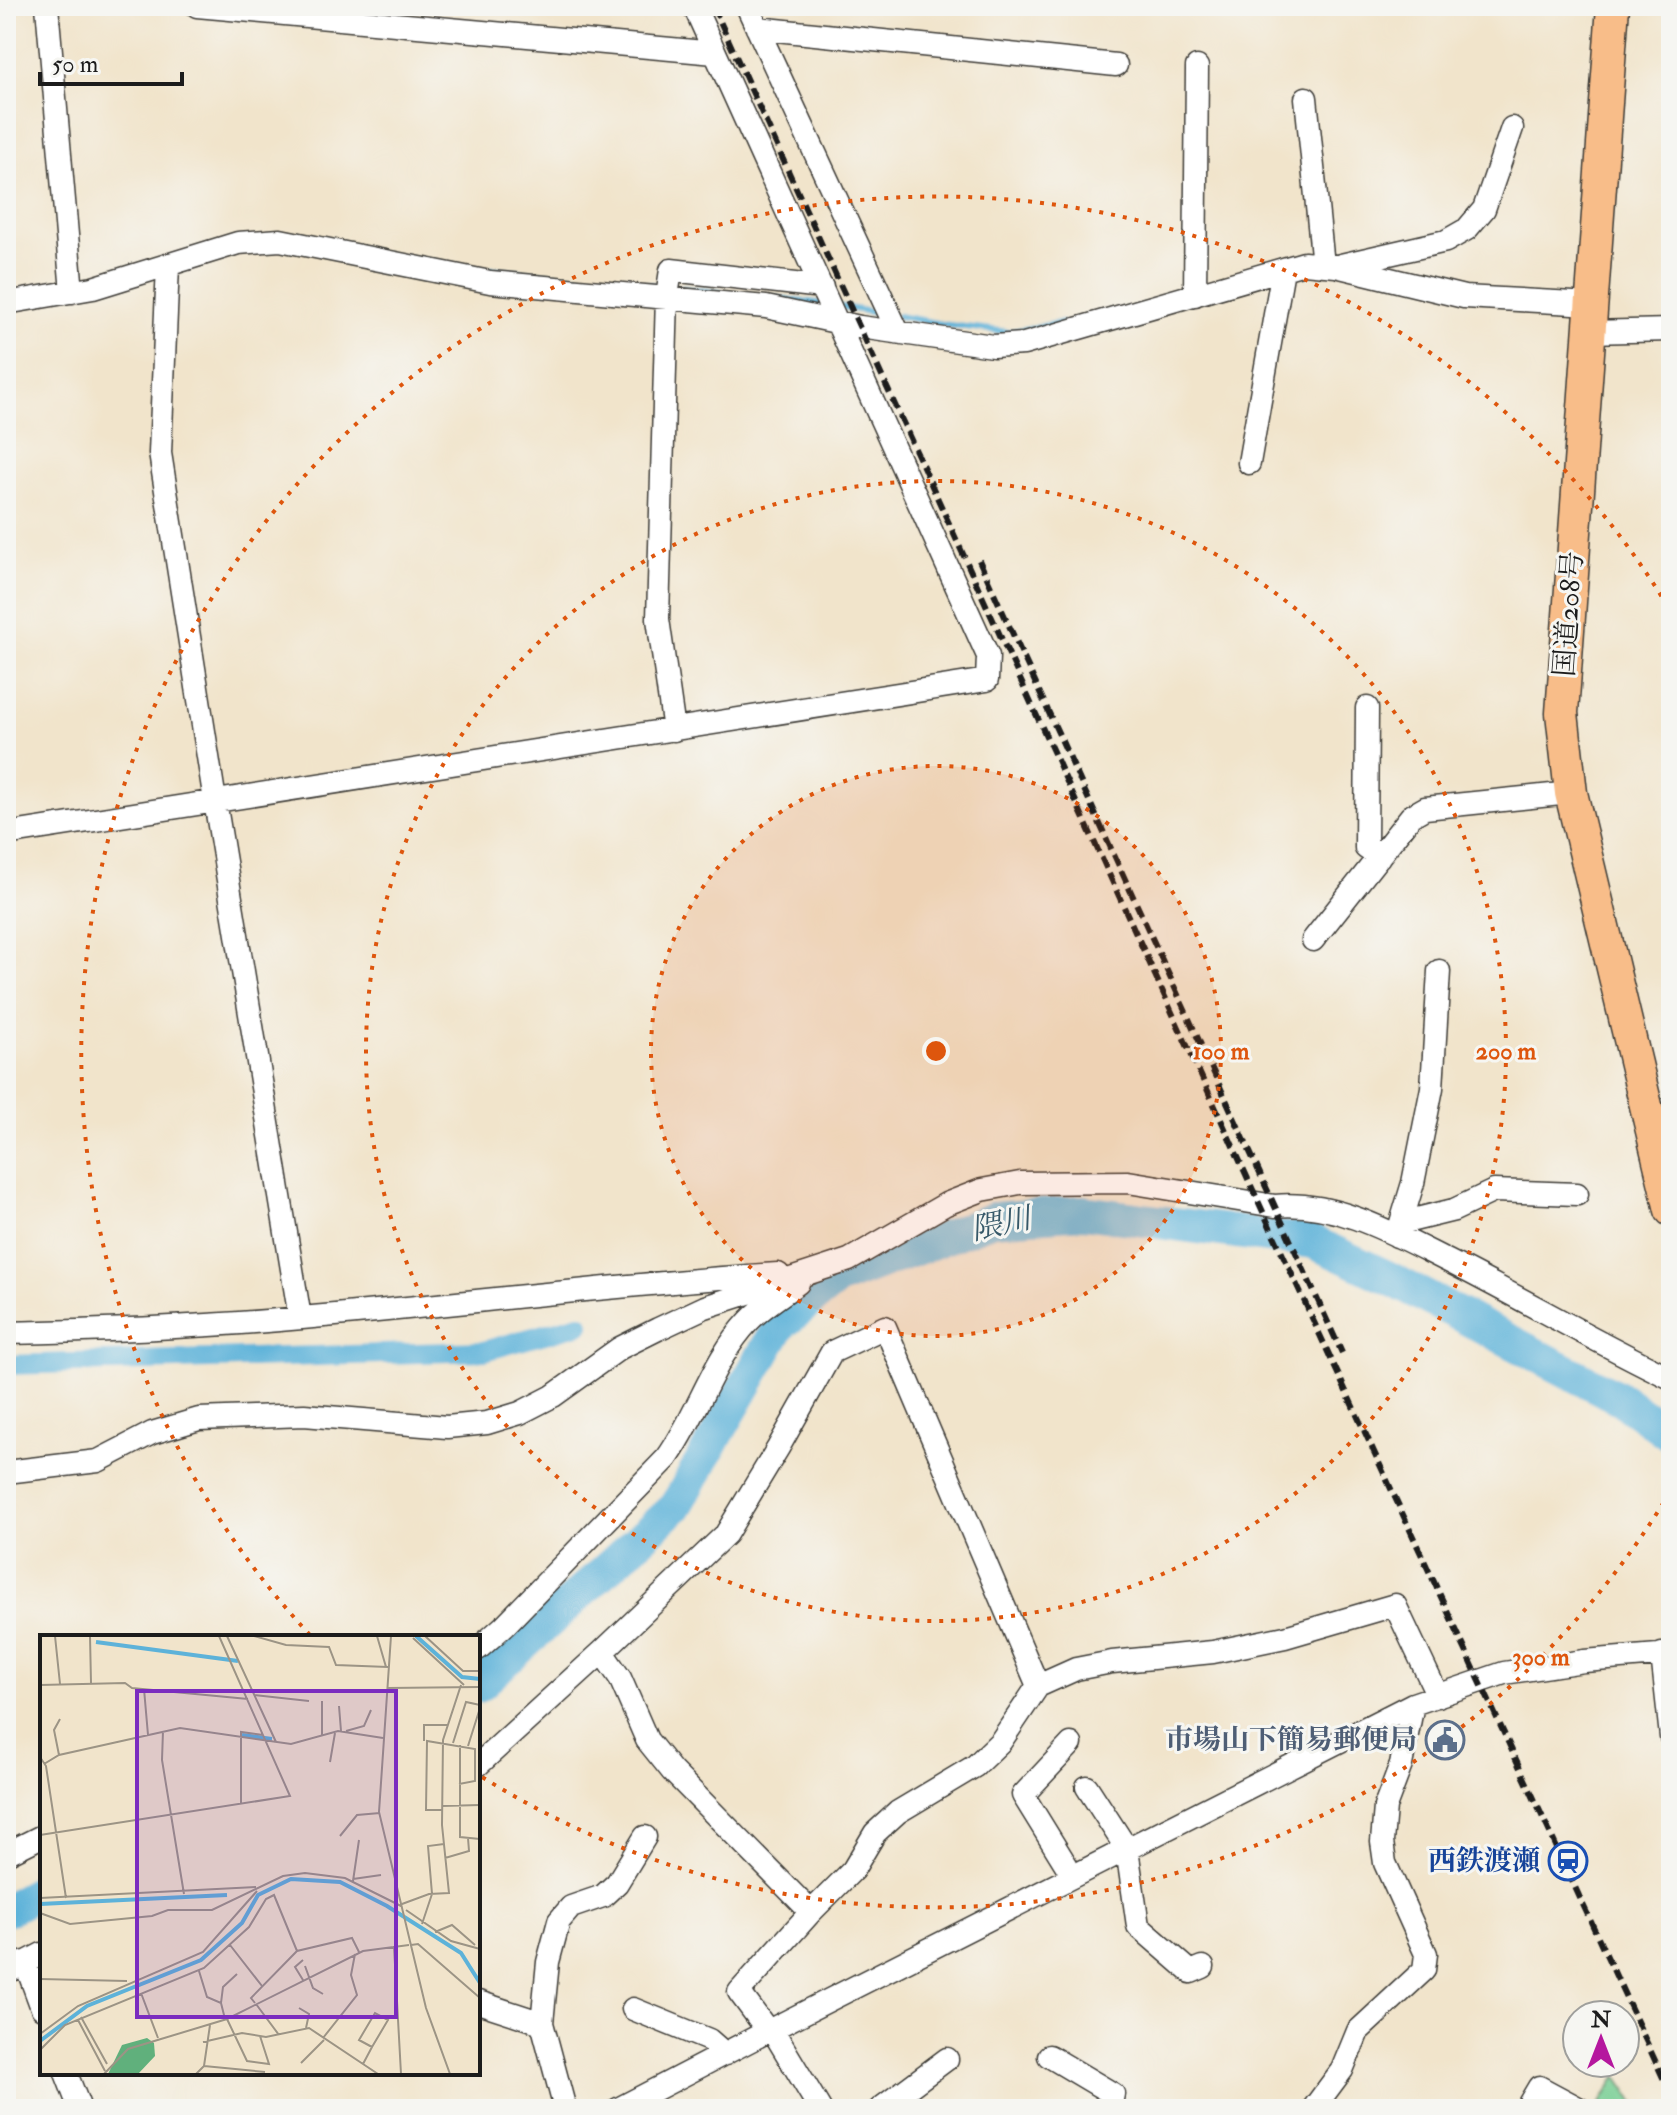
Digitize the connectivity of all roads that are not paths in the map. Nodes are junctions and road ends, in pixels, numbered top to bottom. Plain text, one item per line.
1 (47, 6) edge
2 (197, 6) edge
3 (694, 6) edge
4 (747, 6) edge
5 (1613, 6) edge
6 (757, 28) junction
7 (715, 53) junction
8 (1116, 65) dead end
9 (1197, 67) dead end
10 (1306, 98) dead end
11 (1512, 128) dead end
12 (168, 265) junction
13 (1329, 265) junction
14 (1283, 269) junction
15 (822, 287) junction
16 (72, 292) junction
17 (1195, 295) junction
18 (667, 296) junction
19 (6, 303) edge
20 (1591, 318) junction
21 (838, 321) junction
22 (1671, 330) edge
23 (898, 332) junction
24 (1249, 463) dead end
25 (1367, 708) dead end
26 (674, 730) junction
27 (1571, 793) junction
28 (215, 801) junction
29 (6, 834) edge
30 (1379, 857) junction
31 (1313, 940) dead end
32 (1439, 971) dead end
33 (1662, 1133) edge
34 (1577, 1194) dead end
35 (1671, 1210) edge
36 (1399, 1230) junction
37 (811, 1272) junction
38 (300, 1318) junction
39 (6, 1333) edge
40 (1671, 1378) edge
41 (6, 1472) edge
42 (480, 1647) edge
43 (602, 1652) junction
44 (1666, 1654) edge
45 (1038, 1686) junction
46 (1438, 1696) junction
47 (1413, 1704) junction
48 (1671, 1737) edge
49 (1071, 1744) dead end
50 (480, 1763) edge
51 (1087, 1787) dead end
52 (40, 1837) edge
53 (645, 1837) dead end
54 (1127, 1849) junction
55 (6, 1854) edge
56 (1073, 1876) junction
57 (811, 1912) junction
58 (24, 1963) edge
59 (1203, 1967) dead end
60 (40, 2003) edge
61 (480, 2003) edge
62 (633, 2009) dead end
63 (542, 2023) junction
64 (770, 2030) junction
65 (725, 2054) junction
66 (1049, 2056) dead end
67 (947, 2059) dead end
68 (67, 2075) edge
69 (80, 2109) edge
70 (565, 2109) edge
71 (618, 2109) edge
72 (820, 2109) edge
73 (880, 2109) edge
74 (1110, 2109) edge
75 (1313, 2109) edge
76 (1526, 2109) edge
77 (1580, 2109) edge

1 - 16 street
2 - 7 street
3 - 7 street
4 - 6 street
5 - 20 highway, 国道208号
6 - 8 street
6 - 23 street
7 - 15 street
9 - 17 street
10 - 13 street
11 - 13 street
12 - 16 street
12 - 18 street
12 - 28 street
13 - 14 street
13 - 20 street
14 - 17 street
14 - 24 street
15 - 18 street
15 - 21 street
16 - 19 street
17 - 23 street
18 - 21 street
18 - 26 street
20 - 22 street
20 - 27 highway, 国道208号
21 - 23 street
21 - 26 street
25 - 30 street
26 - 28 street
27 - 30 street
27 - 33 highway, 国道208号
28 - 29 street
28 - 38 street
30 - 31 street
32 - 36 street
33 - 35 highway, 国道208号
34 - 36 street
36 - 37 street
36 - 40 street
37 - 38 street
37 - 41 street
37 - 42 street
38 - 39 street
43 - 45 street
43 - 50 street
43 - 57 street
44 - 46 street
44 - 48 street
45 - 46 street
45 - 57 street
46 - 47 street
47 - 54 street
47 - 75 street
49 - 56 street
51 - 54 street
52 - 55 street
53 - 63 street
54 - 56 street
54 - 59 street
56 - 64 street
57 - 64 street
58 - 60 street
61 - 63 street
62 - 65 street
63 - 70 street
64 - 65 street
64 - 72 street
65 - 71 street
66 - 74 street
67 - 73 street
68 - 69 street
76 - 77 street

